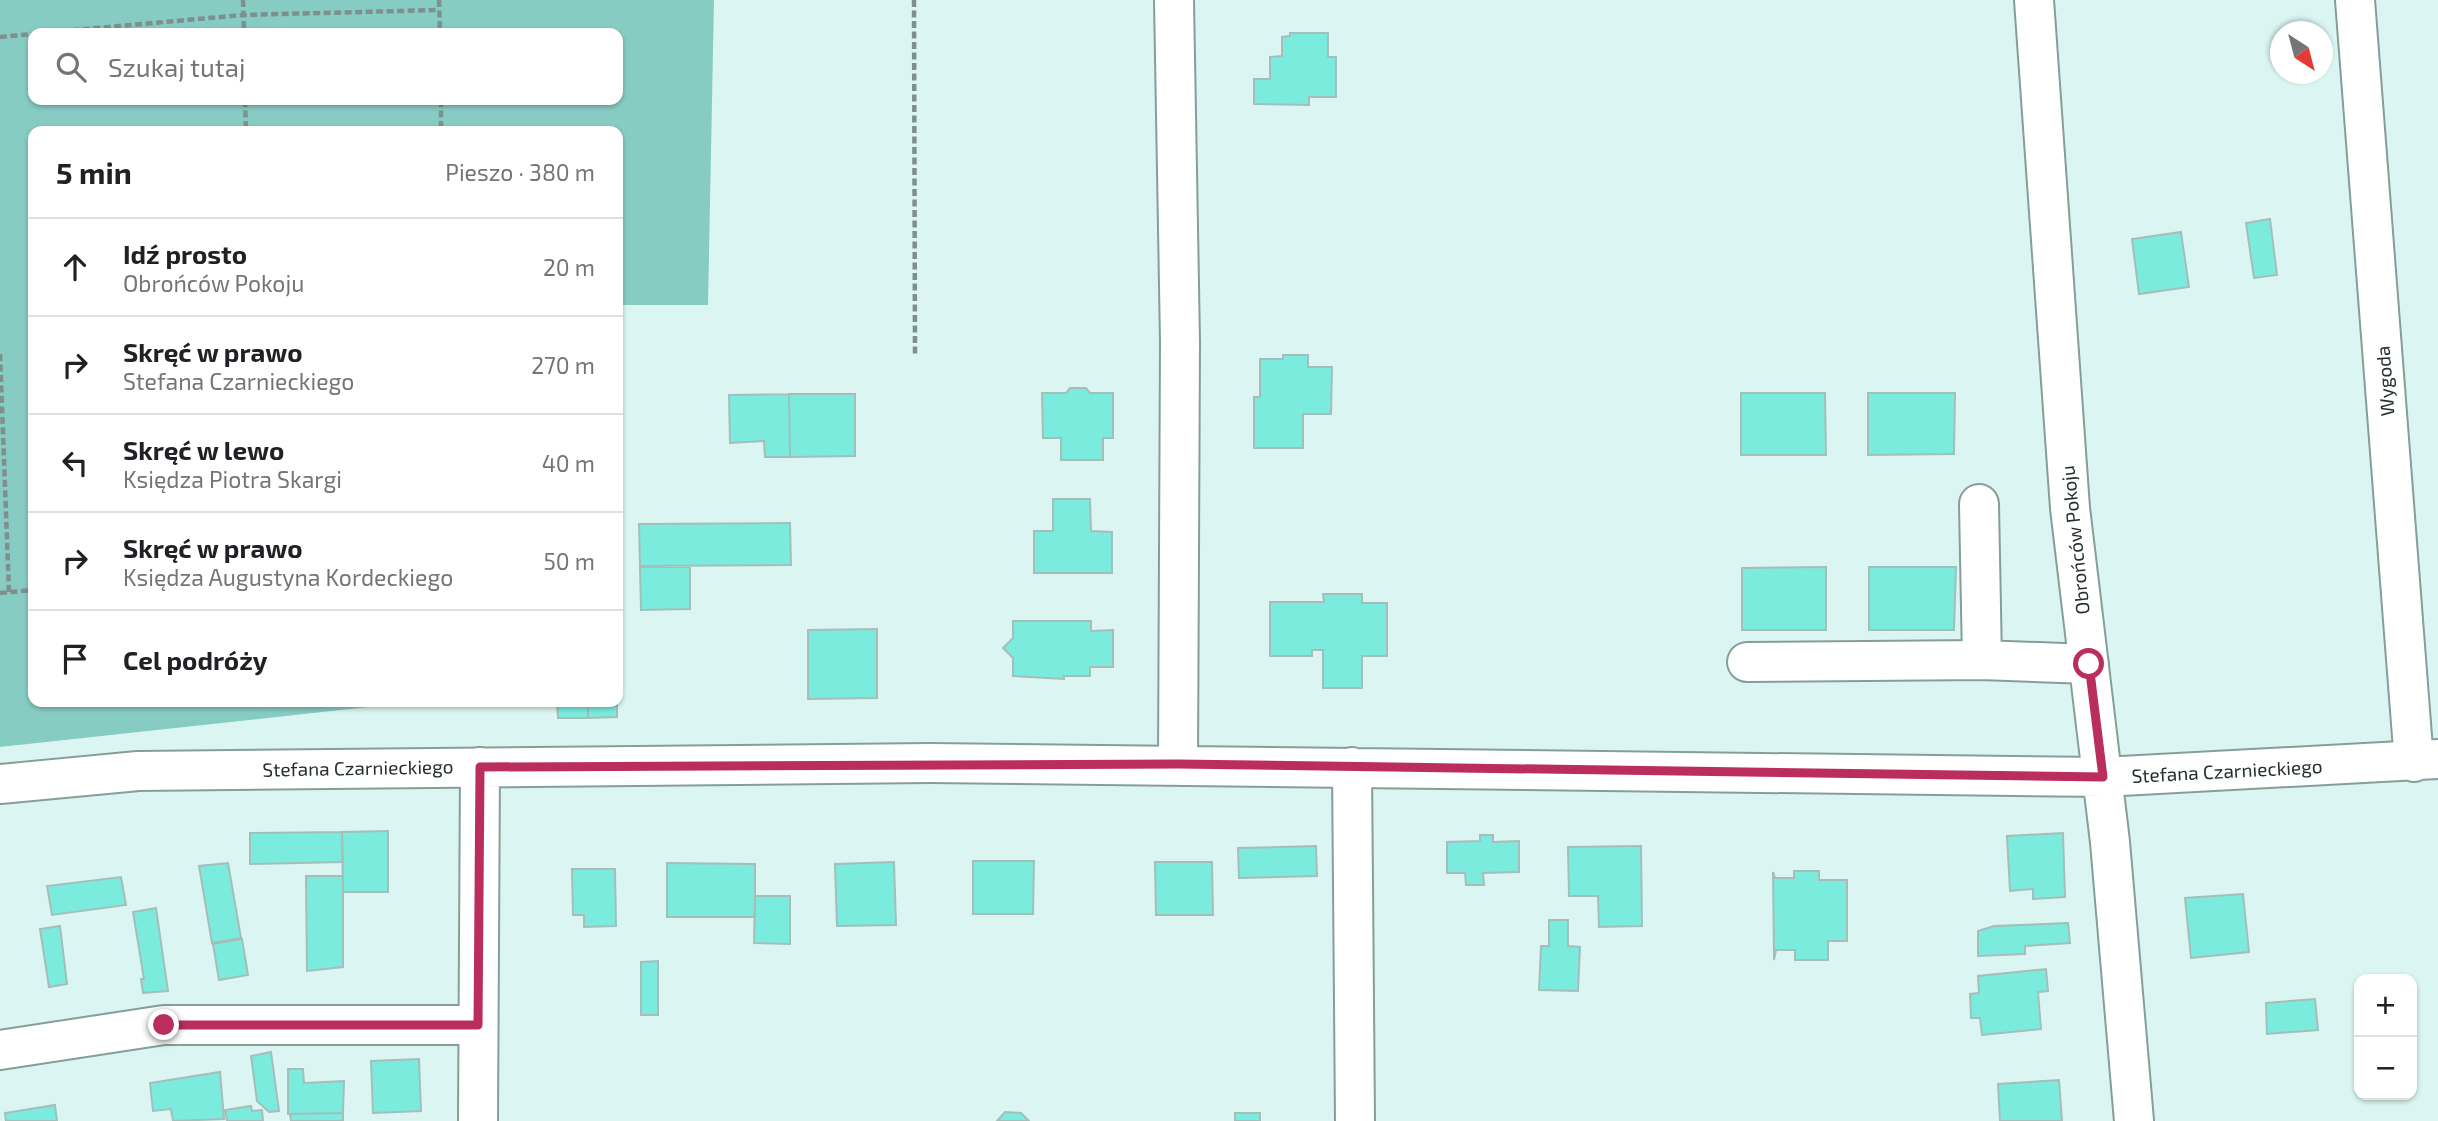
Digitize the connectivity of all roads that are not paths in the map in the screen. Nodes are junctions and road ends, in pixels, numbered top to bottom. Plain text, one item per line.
1 (1174, 0) edge
2 (2034, 0) edge
3 (2355, 0) edge
4 (1979, 504) dead end
5 (1982, 660) junction
6 (1747, 662) dead end
7 (2089, 664) junction
8 (2426, 760) edge
9 (1178, 764) junction
10 (480, 767) junction
11 (1352, 767) junction
12 (2103, 777) junction
13 (0, 784) edge
14 (478, 1025) junction
15 (0, 1050) edge
16 (478, 1121) edge
17 (1355, 1121) edge
18 (2134, 1121) edge

1 - 9 street
2 - 7 street, Obrońców Pokoju
3 - 8 street, Wygoda
4 - 5 street
5 - 6 street
5 - 7 street
7 - 12 street, Obrońców Pokoju
8 - 12 street, Stefana Czarnieckiego
9 - 10 street, Stefana Czarnieckiego
9 - 11 street, Stefana Czarnieckiego
10 - 13 street, Stefana Czarnieckiego
10 - 14 street
11 - 12 street, Stefana Czarnieckiego
11 - 17 street
12 - 18 street, Obrońców Pokoju
14 - 15 street
14 - 16 street

